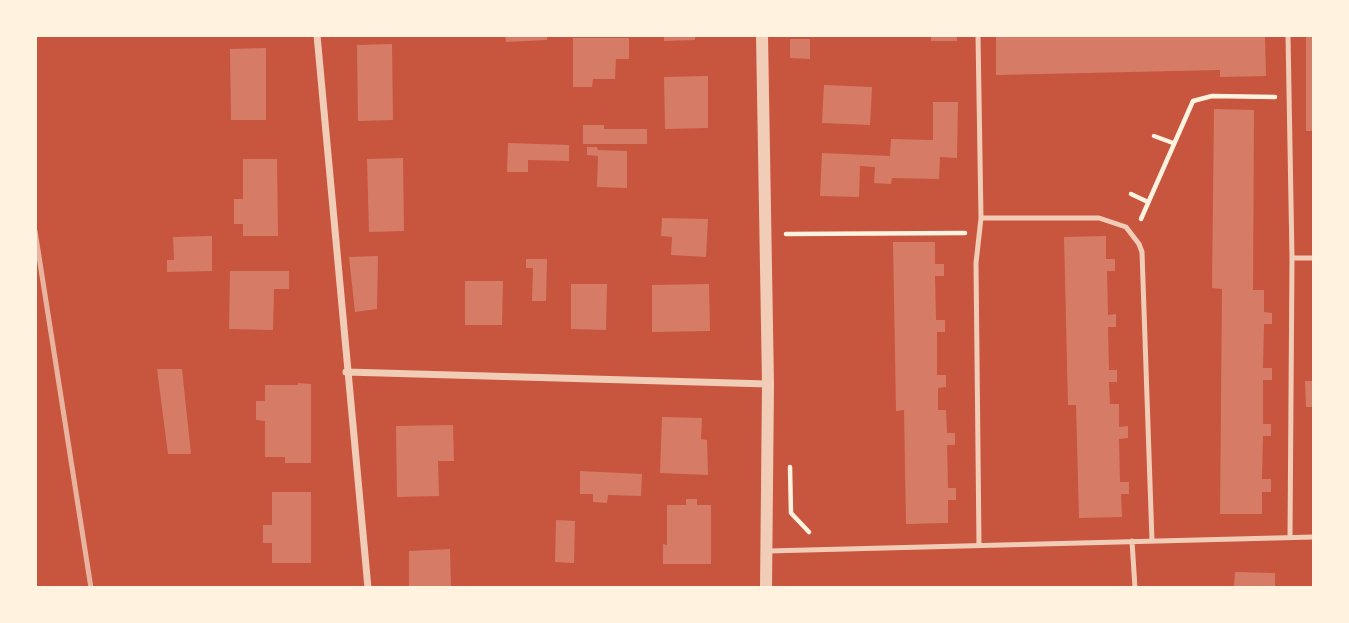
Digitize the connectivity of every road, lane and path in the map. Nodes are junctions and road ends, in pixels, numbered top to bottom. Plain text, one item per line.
1 (317, 35) edge
2 (762, 35) edge
3 (978, 35) edge
4 (1288, 35) edge
5 (1289, 97) junction
6 (1154, 136) dead end
7 (1173, 143) junction
8 (1131, 194) dead end
9 (1148, 202) junction
10 (981, 218) junction
11 (980, 233) junction
12 (786, 234) dead end
13 (1134, 236) junction
14 (1292, 258) junction
15 (1314, 258) edge
16 (346, 372) junction
17 (768, 384) junction
18 (1290, 537) junction
19 (1314, 537) edge
20 (1132, 541) junction
21 (1152, 541) junction
22 (979, 545) junction
23 (765, 551) junction
24 (368, 588) edge
25 (766, 588) edge
26 (1135, 588) edge

1 - 16 street
2 - 17 street
3 - 10 lane
4 - 5 lane
5 - 7 path
5 - 14 lane
6 - 7 path
7 - 9 path
8 - 9 path
9 - 13 path
10 - 11 lane
10 - 13 lane
11 - 12 path
11 - 22 lane
13 - 21 lane
14 - 15 lane
14 - 18 lane
16 - 17 street
16 - 24 street
17 - 23 street
18 - 19 lane
18 - 21 lane
20 - 21 lane
20 - 22 lane
20 - 26 lane
22 - 23 lane
23 - 25 street

